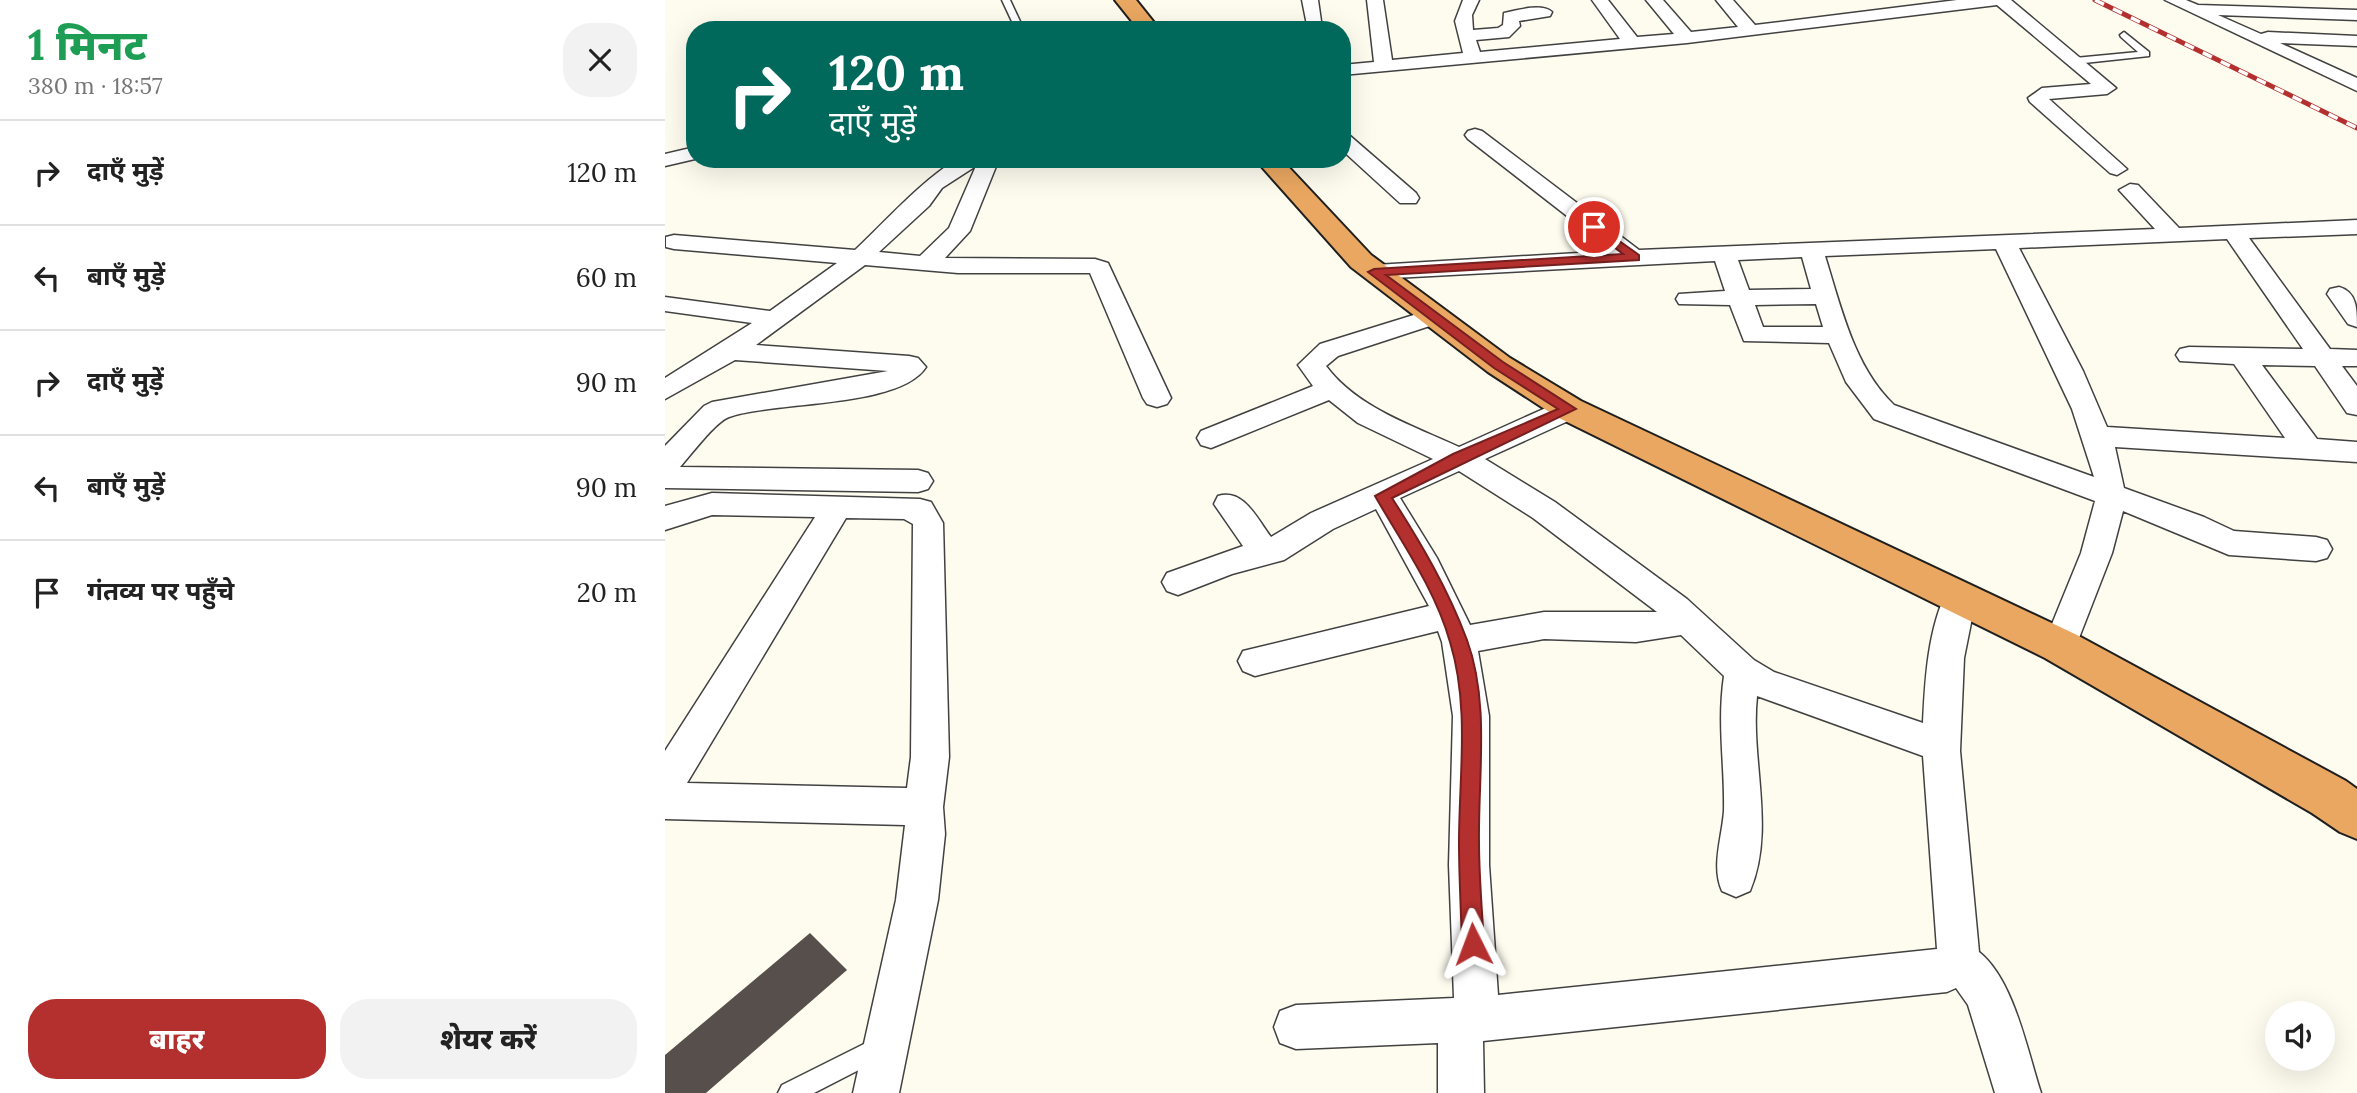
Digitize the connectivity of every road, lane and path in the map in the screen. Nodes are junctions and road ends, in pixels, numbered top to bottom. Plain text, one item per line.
1 (1006, 0) edge
2 (1125, 0) edge
3 (1310, 0) edge
4 (1375, 0) edge
5 (1471, 0) edge
6 (1600, 0) edge
7 (1654, 0) edge
8 (1724, 0) edge
9 (1999, 0) edge
10 (2173, 0) edge
11 (1942, 3) edge
12 (2191, 8) junction
13 (2339, 14) junction
14 (2357, 15) edge
15 (1547, 16) edge
16 (1016, 21) edge
17 (1142, 21) edge
18 (1313, 21) dead end
19 (1751, 31) junction
20 (2357, 32) edge
21 (1467, 36) junction
22 (2124, 36) dead end
23 (2249, 36) junction
24 (1687, 38) junction
25 (2357, 41) edge
26 (1632, 43) junction
27 (1575, 49) junction
28 (1474, 57) junction
29 (2075, 61) junction
30 (1384, 66) junction
31 (1351, 69) edge
32 (2325, 70) junction
33 (2357, 70) edge
34 (2357, 85) edge
35 (1475, 135) dead end
36 (1351, 147) edge
37 (686, 155) edge
38 (665, 160) edge
39 (958, 168) edge
40 (985, 168) edge
41 (1276, 168) edge
42 (2117, 169) dead end
43 (2130, 190) dead end
44 (1408, 198) dead end
45 (2357, 227) edge
46 (2233, 232) junction
47 (2172, 233) junction
48 (2004, 241) junction
49 (674, 242) dead end
50 (1812, 250) junction
51 (1724, 254) junction
52 (861, 257) junction
53 (1634, 257) junction
54 (926, 263) junction
55 (1374, 272) junction
56 (2339, 294) dead end
57 (1827, 296) junction
58 (1739, 298) junction
59 (1688, 299) dead end
60 (671, 311) edge
61 (1433, 317) junction
62 (776, 319) junction
63 (2357, 319) edge
64 (1840, 335) junction
65 (730, 351) junction
66 (2189, 355) dead end
67 (2242, 356) junction
68 (2322, 358) junction
69 (2357, 358) edge
70 (1331, 388) junction
71 (665, 390) edge
72 (1157, 398) dead end
73 (2357, 406) edge
74 (1569, 409) junction
75 (2097, 436) junction
76 (1211, 438) dead end
77 (2309, 450) junction
78 (2357, 452) edge
79 (1458, 458) junction
80 (665, 464) edge
81 (665, 477) edge
82 (918, 481) dead end
83 (1383, 496) junction
84 (2111, 496) junction
85 (1229, 504) dead end
86 (838, 506) junction
87 (665, 519) edge
88 (2316, 549) dead end
89 (1265, 554) junction
90 (1178, 582) dead end
91 (1960, 598) junction
92 (1685, 620) junction
93 (1453, 628) junction
94 (2060, 646) junction
95 (1255, 661) dead end
96 (1742, 671) junction
97 (1942, 746) junction
98 (665, 785) edge
99 (665, 801) edge
100 (924, 807) junction
101 (2357, 817) edge
102 (1736, 877) dead end
103 (1958, 962) junction
104 (1469, 1019) junction
105 (1296, 1027) dead end
106 (888, 1042) junction
107 (790, 1093) edge
108 (876, 1093) edge
109 (1461, 1093) edge
110 (2018, 1093) edge

1 - 16 lane
2 - 17 highway
3 - 18 street
4 - 30 street
5 - 21 street
6 - 26 street
7 - 24 street
8 - 19 street
9 - 11 street
9 - 29 street
10 - 12 street
11 - 19 street
12 - 13 street
12 - 23 street
13 - 14 street
13 - 20 street
15 - 21 street
15 - 27 street
19 - 24 street
21 - 28 street
22 - 29 lane
23 - 25 street
23 - 32 street
24 - 26 street
26 - 27 street
27 - 28 street
28 - 30 street
29 - 42 street
30 - 31 street
32 - 33 street
32 - 34 street
35 - 53 street
36 - 44 street
37 - 38 street
39 - 52 street
40 - 54 street
41 - 55 highway
43 - 47 street
45 - 46 street
46 - 47 street
46 - 68 street
47 - 48 street
48 - 50 street
48 - 75 street
49 - 52 street
50 - 51 street
50 - 57 street
51 - 53 street
51 - 58 street
52 - 54 street
52 - 62 street
53 - 55 street
54 - 72 street
55 - 61 highway
56 - 63 street
57 - 58 street
57 - 64 street
58 - 59 street
58 - 64 street
60 - 62 street
61 - 70 street
61 - 74 highway
62 - 65 street
64 - 84 street
65 - 71 street
65 - 80 street
66 - 67 street
67 - 68 street
67 - 77 street
68 - 69 street
68 - 73 street
70 - 76 street
70 - 79 street
74 - 79 street
74 - 91 highway
75 - 77 street
75 - 84 street
77 - 78 street
79 - 83 street
79 - 92 street
81 - 82 street
83 - 89 street
83 - 93 street
84 - 88 street
84 - 94 street
85 - 89 street
86 - 87 street
86 - 98 street
86 - 100 street
89 - 90 street
91 - 94 highway
91 - 97 street
92 - 93 street
92 - 96 street
93 - 95 street
93 - 104 street
94 - 101 highway
96 - 97 street
96 - 102 street
97 - 103 street
99 - 100 street
100 - 106 street
103 - 104 street
103 - 110 street
104 - 105 street
104 - 109 street
106 - 107 lane
106 - 108 street

